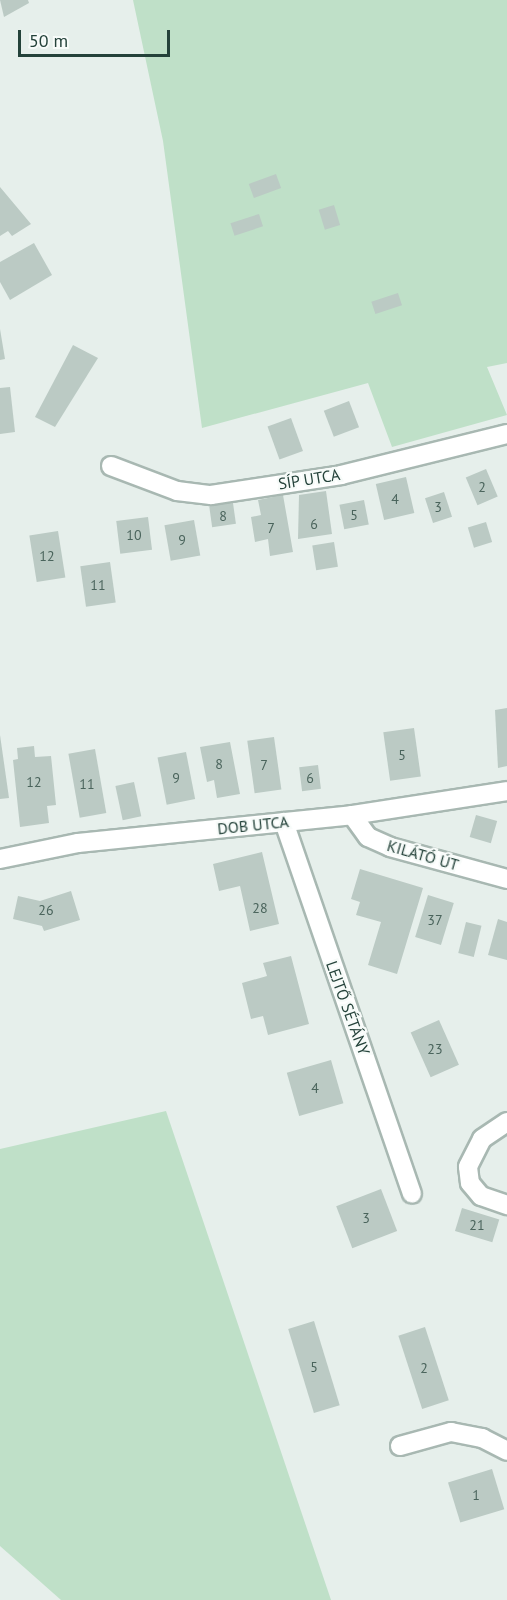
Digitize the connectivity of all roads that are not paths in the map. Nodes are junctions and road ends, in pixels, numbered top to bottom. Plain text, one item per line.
1 (507, 434) edge
2 (111, 466) dead end
3 (507, 791) edge
4 (352, 814) junction
5 (284, 822) junction
6 (0, 859) edge
7 (507, 879) edge
8 (507, 1122) edge
9 (412, 1194) dead end
10 (507, 1205) edge
11 (400, 1446) dead end
12 (507, 1451) edge

1 - 2 street, SÍP UTCA
3 - 4 street, DOB UTCA
4 - 5 street, DOB UTCA
4 - 7 street, KILÁTÓ ÚT
5 - 6 street, DOB UTCA
5 - 9 street, LEJTŐ SÉTÁNY
8 - 10 street
11 - 12 street

